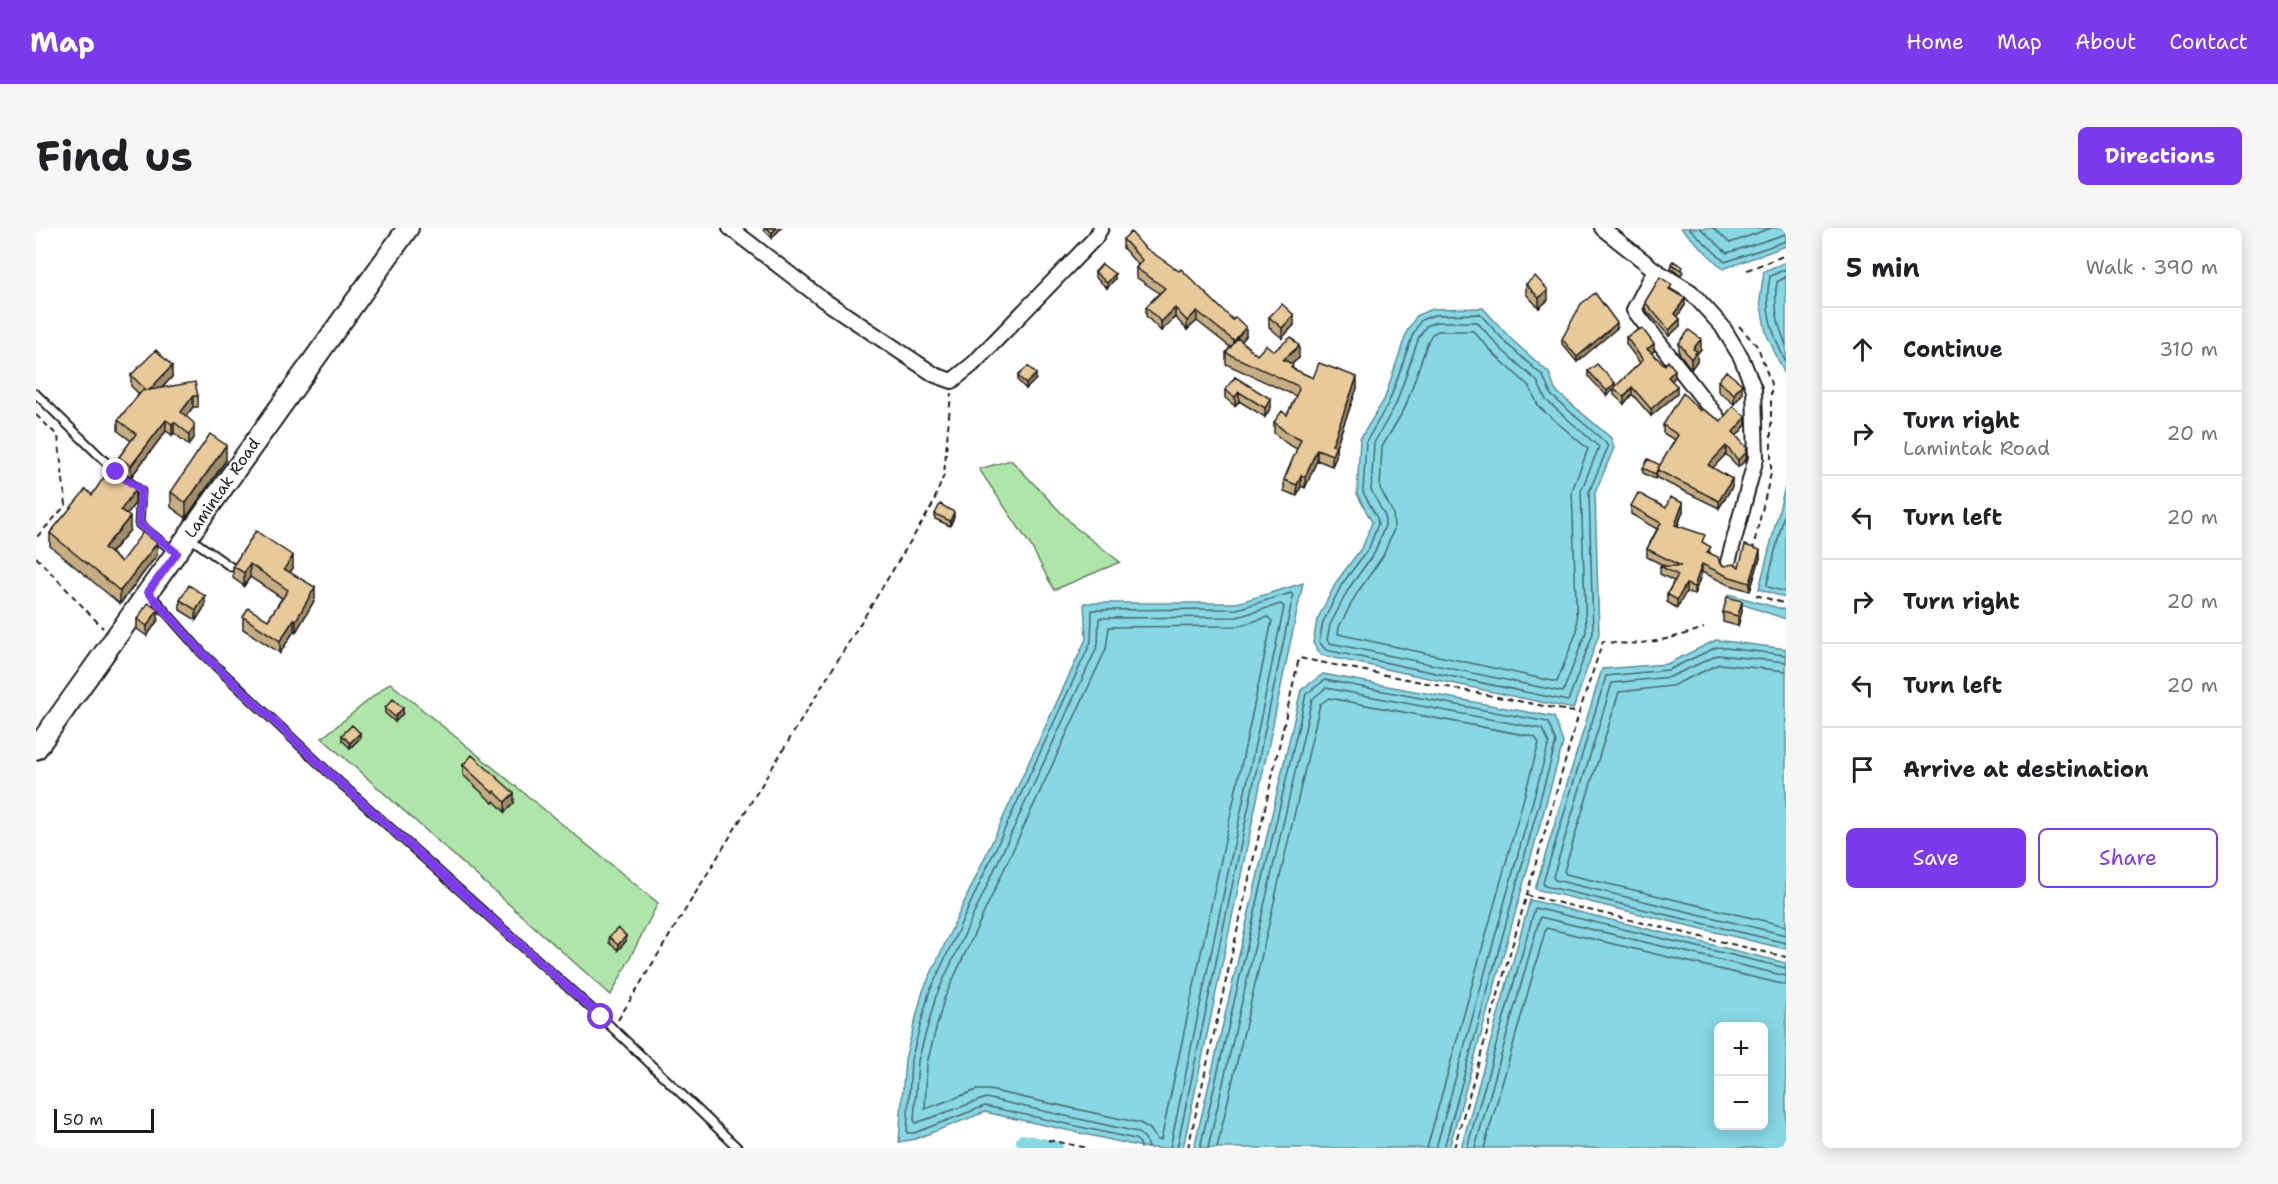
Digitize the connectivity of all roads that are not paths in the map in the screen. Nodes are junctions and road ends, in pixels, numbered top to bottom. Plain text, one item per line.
1 (408, 228) edge
2 (730, 228) edge
3 (1101, 228) edge
4 (1602, 228) edge
5 (1654, 270) junction
6 (36, 394) edge
7 (1717, 417) edge
8 (188, 536) junction
9 (177, 553) junction
10 (1727, 566) edge
11 (231, 567) edge
12 (148, 592) junction
13 (36, 749) edge
14 (738, 1148) edge

1 - 8 main road, Lamintak Road
2 - 3 street
4 - 5 street
5 - 7 street
5 - 10 street
6 - 9 lane
8 - 9 main road, Lamintak Road
8 - 11 lane
9 - 12 main road, Lamintak Road
12 - 13 main road, Lamintak Road
12 - 14 lane

